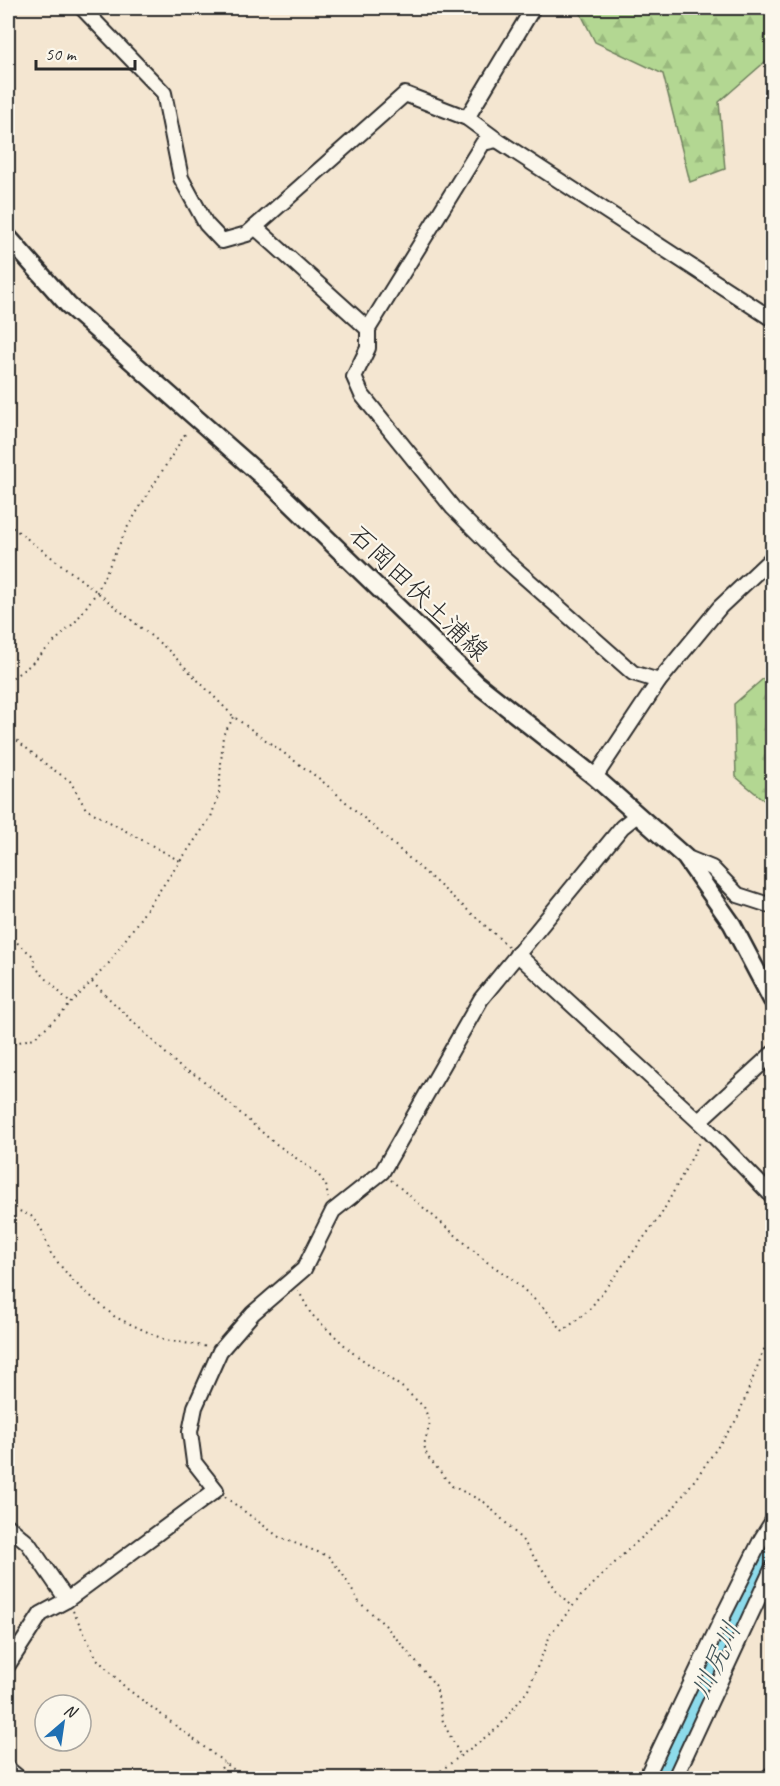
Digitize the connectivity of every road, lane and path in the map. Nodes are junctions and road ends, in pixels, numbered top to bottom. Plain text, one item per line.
1 (82, 8) edge
2 (533, 8) edge
3 (467, 118) junction
4 (497, 140) junction
5 (255, 227) junction
6 (8, 237) edge
7 (772, 319) edge
8 (368, 328) junction
9 (195, 419) junction
10 (8, 524) edge
11 (772, 558) edge
12 (97, 592) junction
13 (8, 681) edge
14 (659, 681) junction
15 (234, 717) junction
16 (8, 733) edge
17 (595, 777) junction
18 (637, 815) junction
19 (685, 856) junction
20 (180, 861) junction
21 (772, 906) edge
22 (8, 934) edge
23 (517, 954) junction
24 (92, 982) junction
25 (772, 1000) edge
26 (71, 1004) junction
27 (8, 1045) edge
28 (772, 1054) edge
29 (703, 1125) junction
30 (382, 1172) junction
31 (8, 1191) edge
32 (772, 1196) edge
33 (333, 1211) junction
34 (292, 1280) junction
35 (772, 1329) edge
36 (220, 1351) junction
37 (216, 1490) junction
38 (772, 1522) edge
39 (8, 1526) edge
40 (772, 1569) edge
41 (67, 1600) junction
42 (572, 1607) junction
43 (8, 1665) edge
44 (460, 1756) junction
45 (225, 1763) junction
46 (8, 1769) edge
47 (772, 1774) edge
48 (19, 1779) edge
49 (214, 1779) edge
50 (245, 1779) edge
51 (431, 1779) edge
52 (646, 1779) edge
53 (675, 1779) edge
54 (767, 1779) edge

1 - 5 street
2 - 3 street
3 - 4 street
3 - 5 street
4 - 7 street
4 - 8 street
5 - 8 street
6 - 9 main road, 石岡田伏土浦線
8 - 14 street
9 - 12 path
9 - 17 main road, 石岡田伏土浦線
10 - 12 path
11 - 14 street
12 - 13 path
12 - 15 path
14 - 17 street
15 - 20 path
15 - 23 path
16 - 20 path
17 - 18 main road, 石岡田伏土浦線
18 - 19 main road, 石岡田伏土浦線
18 - 23 street
19 - 21 street
19 - 25 main road, 石岡田伏土浦線
20 - 24 path
22 - 26 path
23 - 29 street
23 - 30 street
24 - 26 path
24 - 33 path
26 - 27 path
28 - 29 street
29 - 30 path
29 - 32 street
30 - 33 street
31 - 36 path
33 - 34 street
34 - 36 street
34 - 42 path
35 - 42 path
36 - 37 street
37 - 41 street
37 - 44 path
38 - 52 street
39 - 41 street
40 - 53 street
41 - 43 street
41 - 45 path
42 - 44 path
44 - 51 path
45 - 49 path
45 - 50 path
46 - 48 street
47 - 54 street

